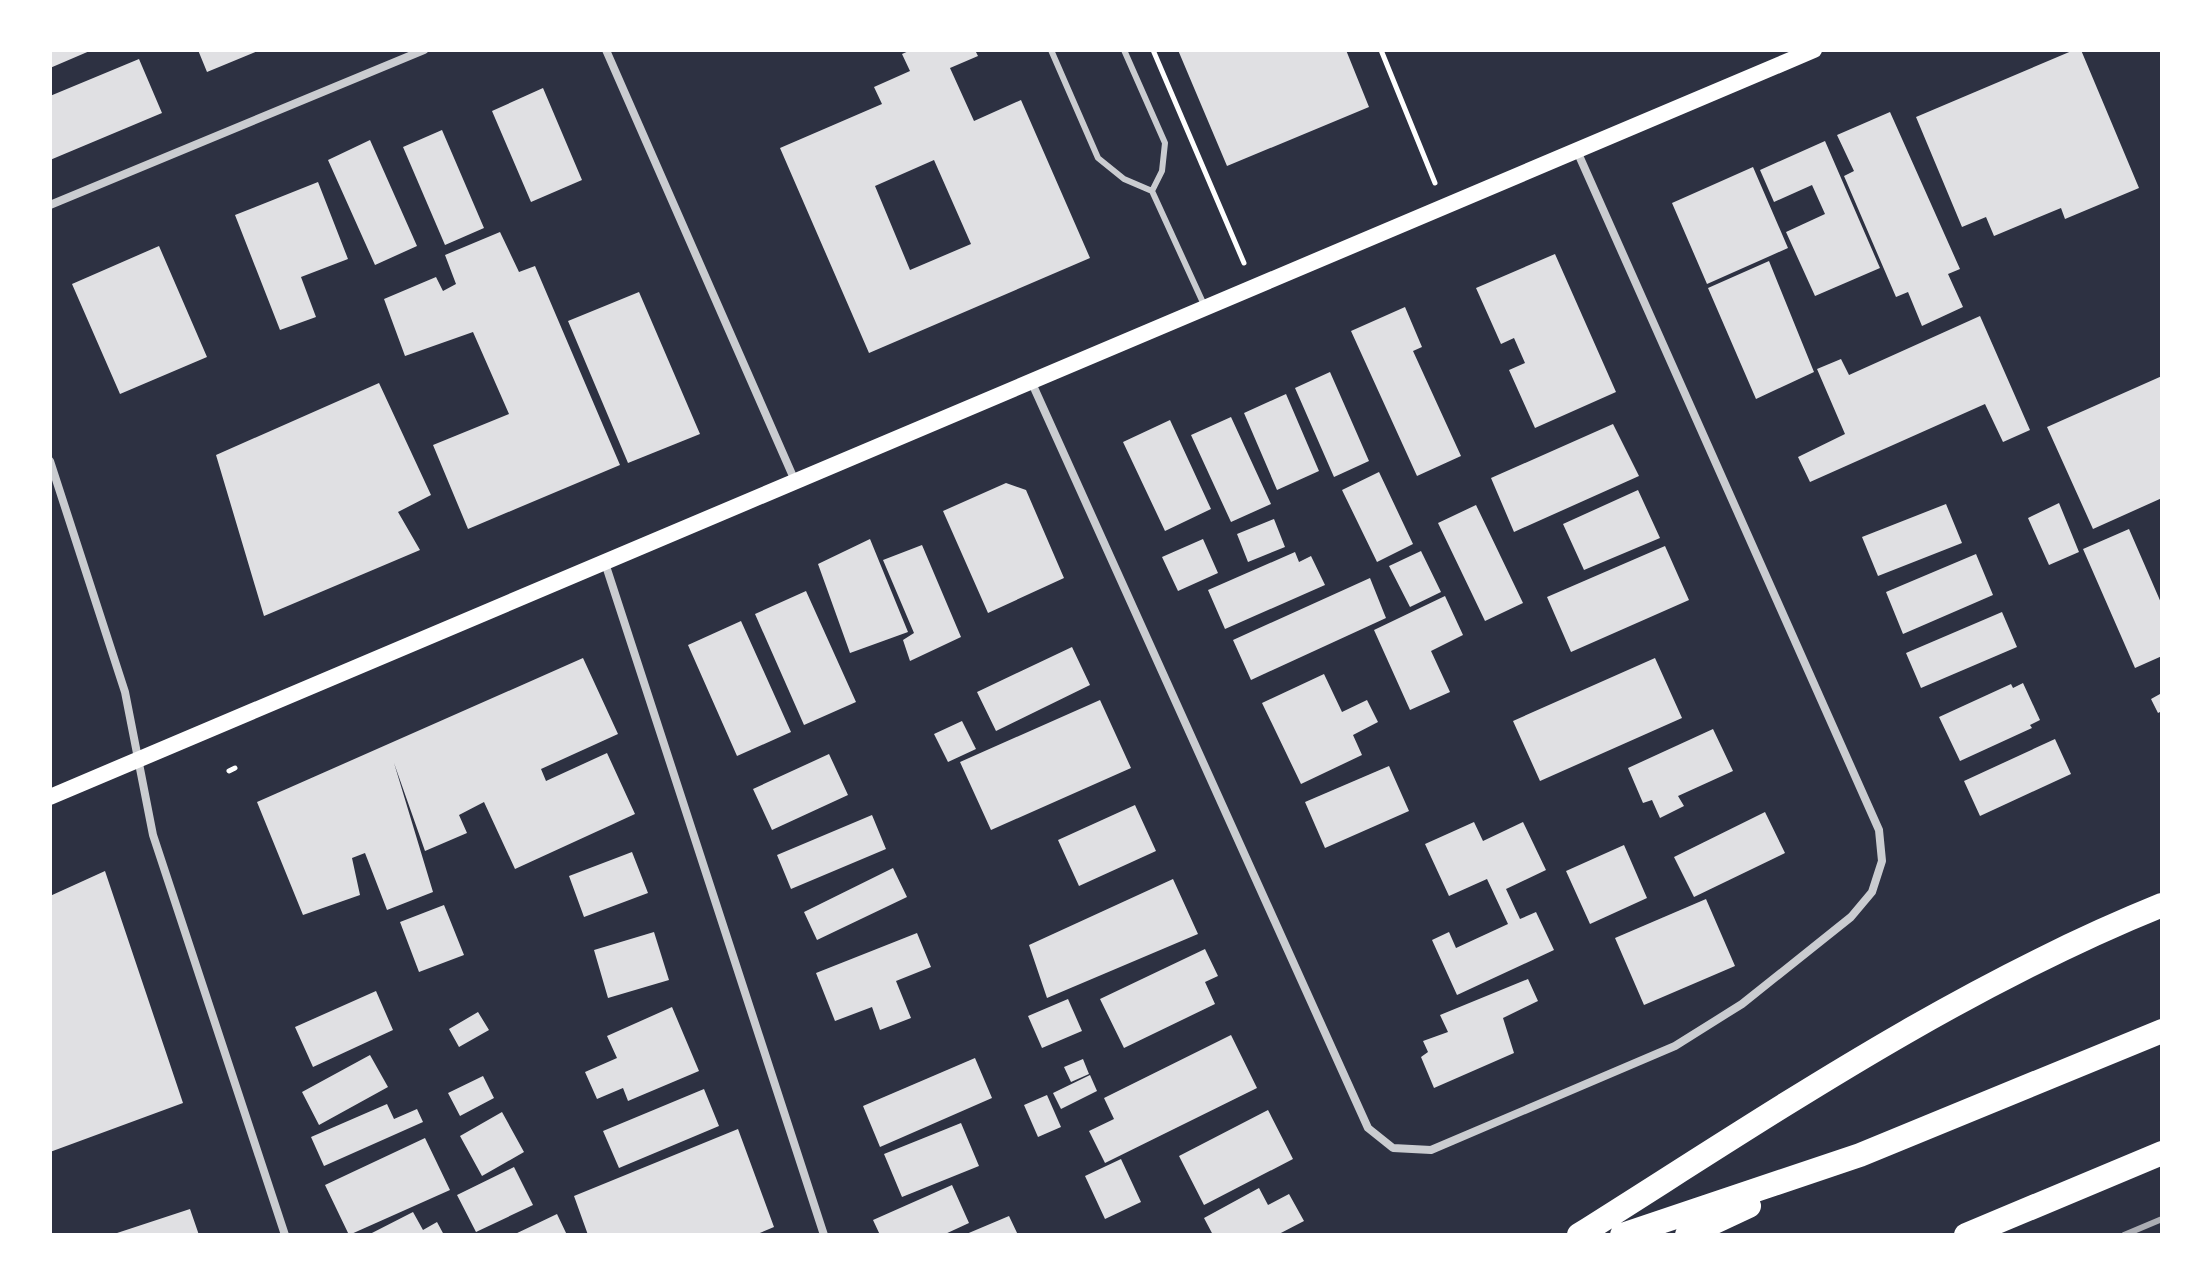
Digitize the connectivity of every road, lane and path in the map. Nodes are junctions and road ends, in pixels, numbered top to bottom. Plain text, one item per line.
1 (424, 50) edge
2 (606, 50) edge
3 (1051, 50) edge
4 (1124, 50) edge
5 (1153, 50) edge
6 (1381, 50) edge
7 (1814, 50) edge
8 (1577, 150) junction
9 (1152, 191) junction
10 (50, 205) edge
11 (1445, 206) junction
12 (1254, 286) junction
13 (1205, 307) junction
14 (1031, 381) junction
15 (50, 461) edge
16 (795, 481) junction
17 (605, 562) junction
18 (137, 759) junction
19 (50, 797) edge
20 (2162, 905) edge
21 (2162, 1031) edge
22 (2162, 1153) edge
23 (1860, 1155) junction
24 (285, 1235) edge
25 (824, 1235) edge
26 (1579, 1235) edge
27 (1622, 1235) edge
28 (1687, 1235) edge
29 (1966, 1235) edge

1 - 10 street
2 - 16 street
3 - 9 lane
4 - 9 lane
5 - 12 path
6 - 11 path
7 - 8 main road
8 - 11 main road
8 - 14 street
9 - 13 lane
11 - 12 main road
12 - 13 main road
13 - 14 main road
14 - 16 main road
15 - 18 street
16 - 17 main road
17 - 18 main road
17 - 25 street
18 - 19 main road
18 - 24 street
20 - 26 highway
21 - 23 highway
22 - 29 highway
23 - 27 highway
23 - 28 highway

